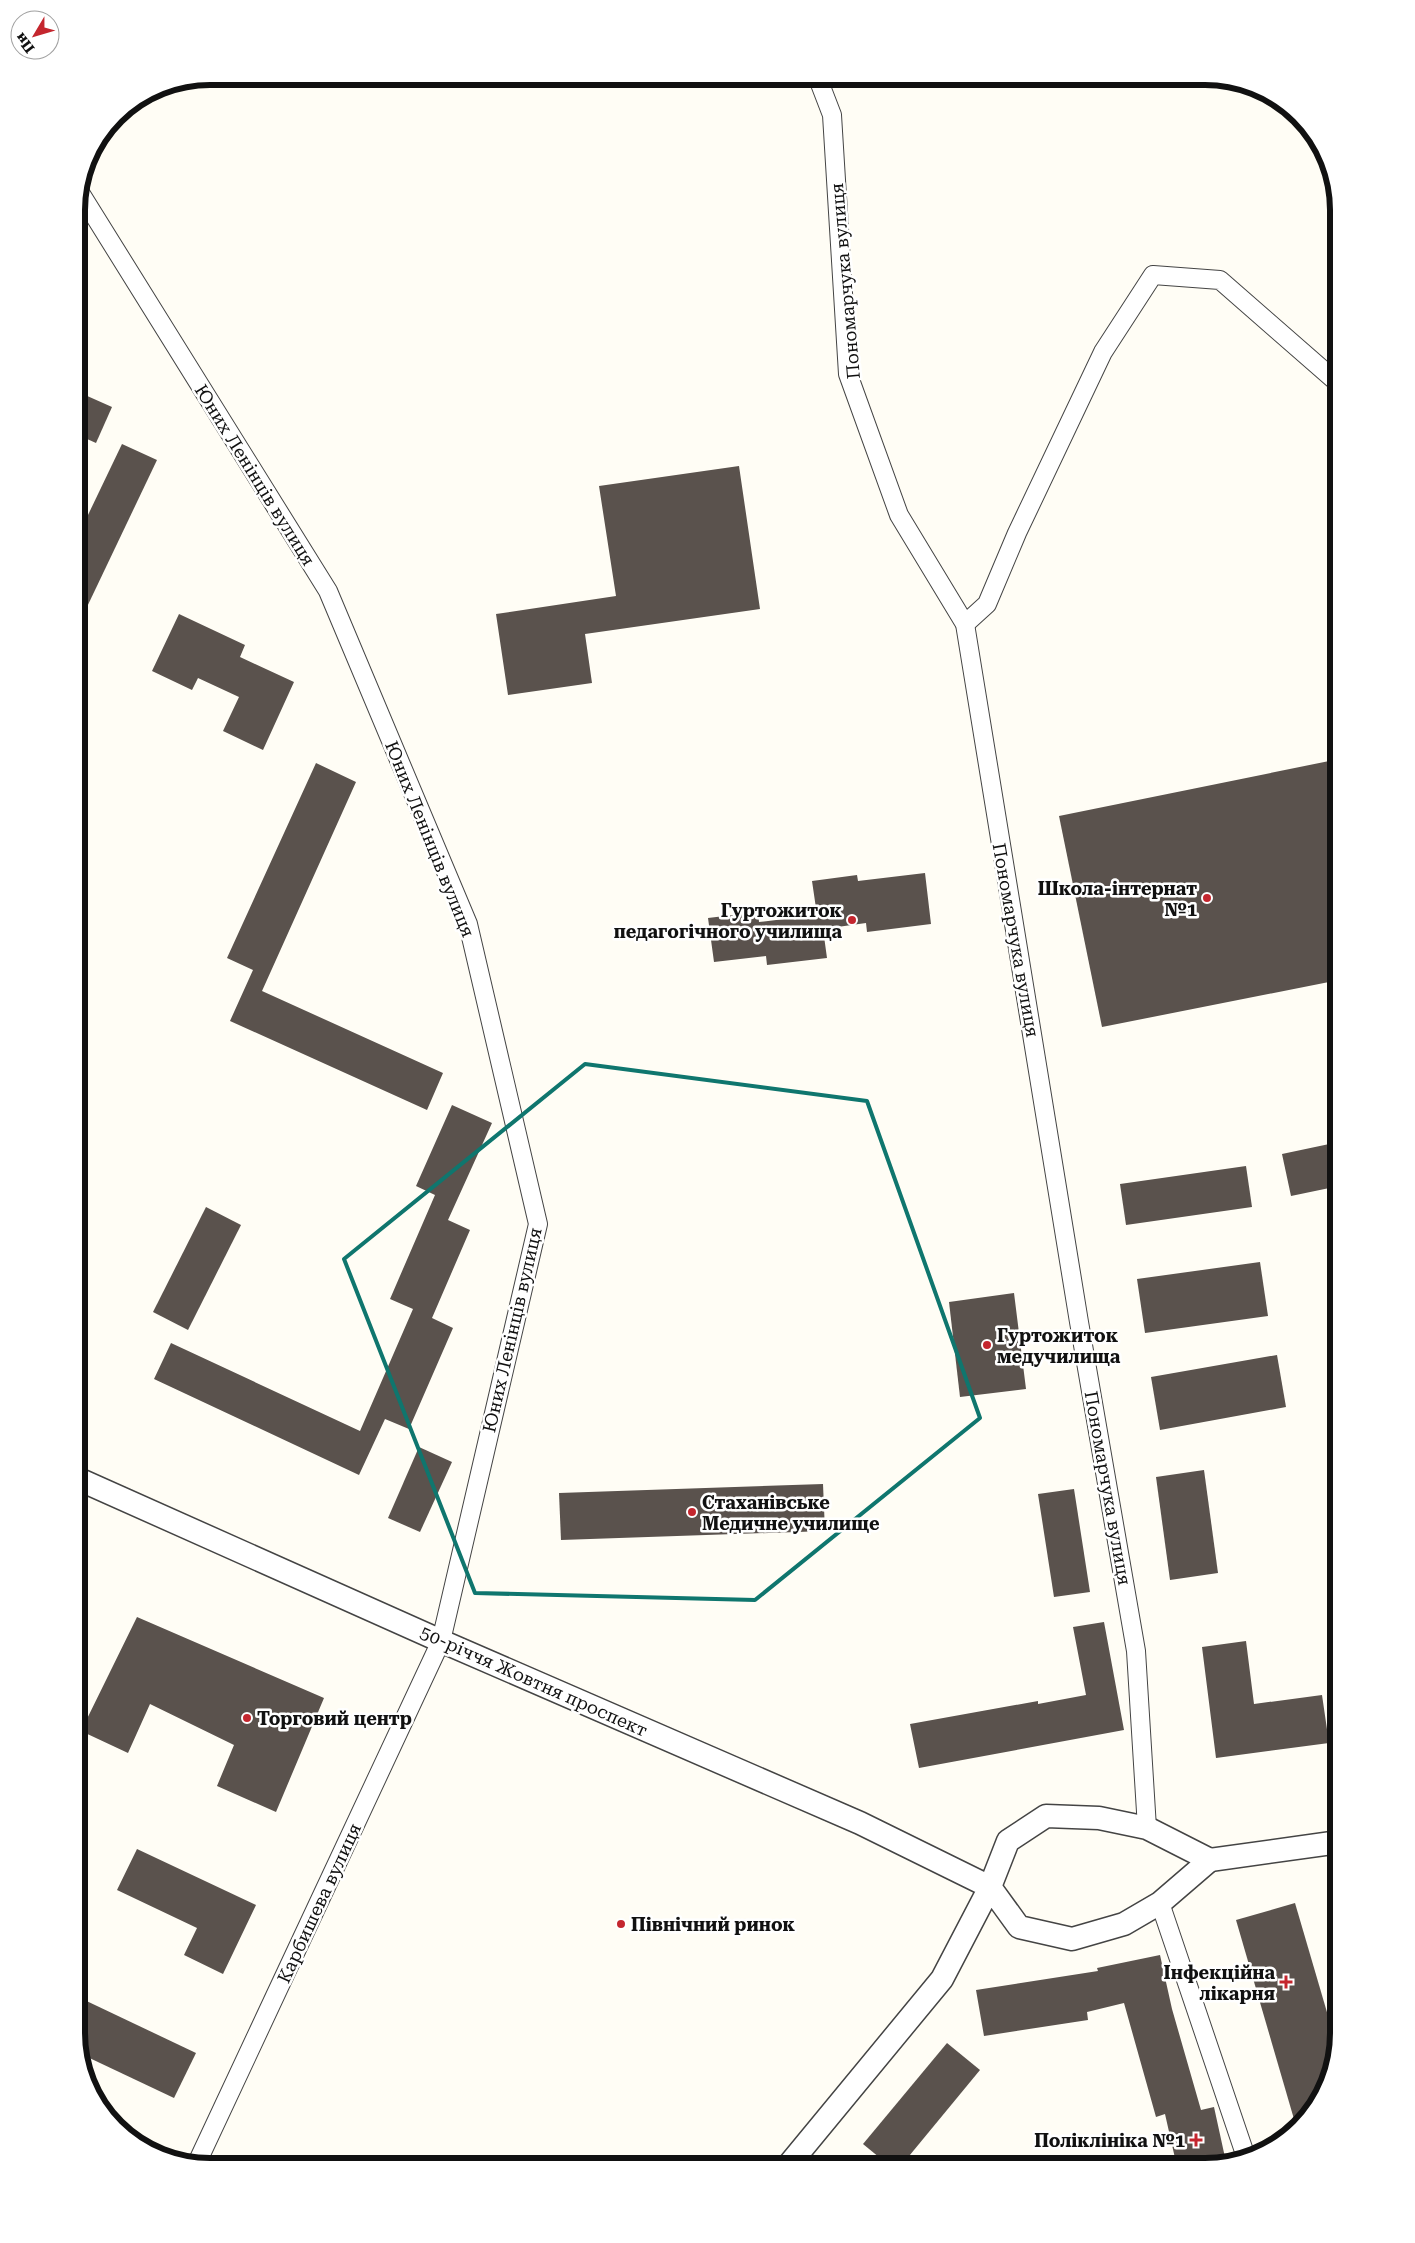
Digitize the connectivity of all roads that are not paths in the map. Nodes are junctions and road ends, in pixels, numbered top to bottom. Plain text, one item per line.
1 (821, 85) edge
2 (85, 201) edge
3 (1330, 376) edge
4 (965, 624) junction
5 (85, 1482) edge
6 (441, 1641) junction
7 (1147, 1828) junction
8 (1330, 1843) edge
9 (1210, 1860) junction
10 (990, 1887) junction
11 (1160, 1903) junction
12 (1244, 2152) edge
13 (199, 2158) edge
14 (793, 2158) edge

1 - 4 street, Пономарчука вулиця
2 - 6 street, Юних Ленінців вулиця
3 - 4 street
4 - 7 street, Пономарчука вулиця
5 - 6 street, 50-річчя Жовтня проспект
6 - 10 street, 50-річчя Жовтня проспект
6 - 13 street, Карбишева вулиця
7 - 9 street
7 - 10 street
8 - 9 street
9 - 11 street
10 - 11 street
10 - 14 street
11 - 12 street

